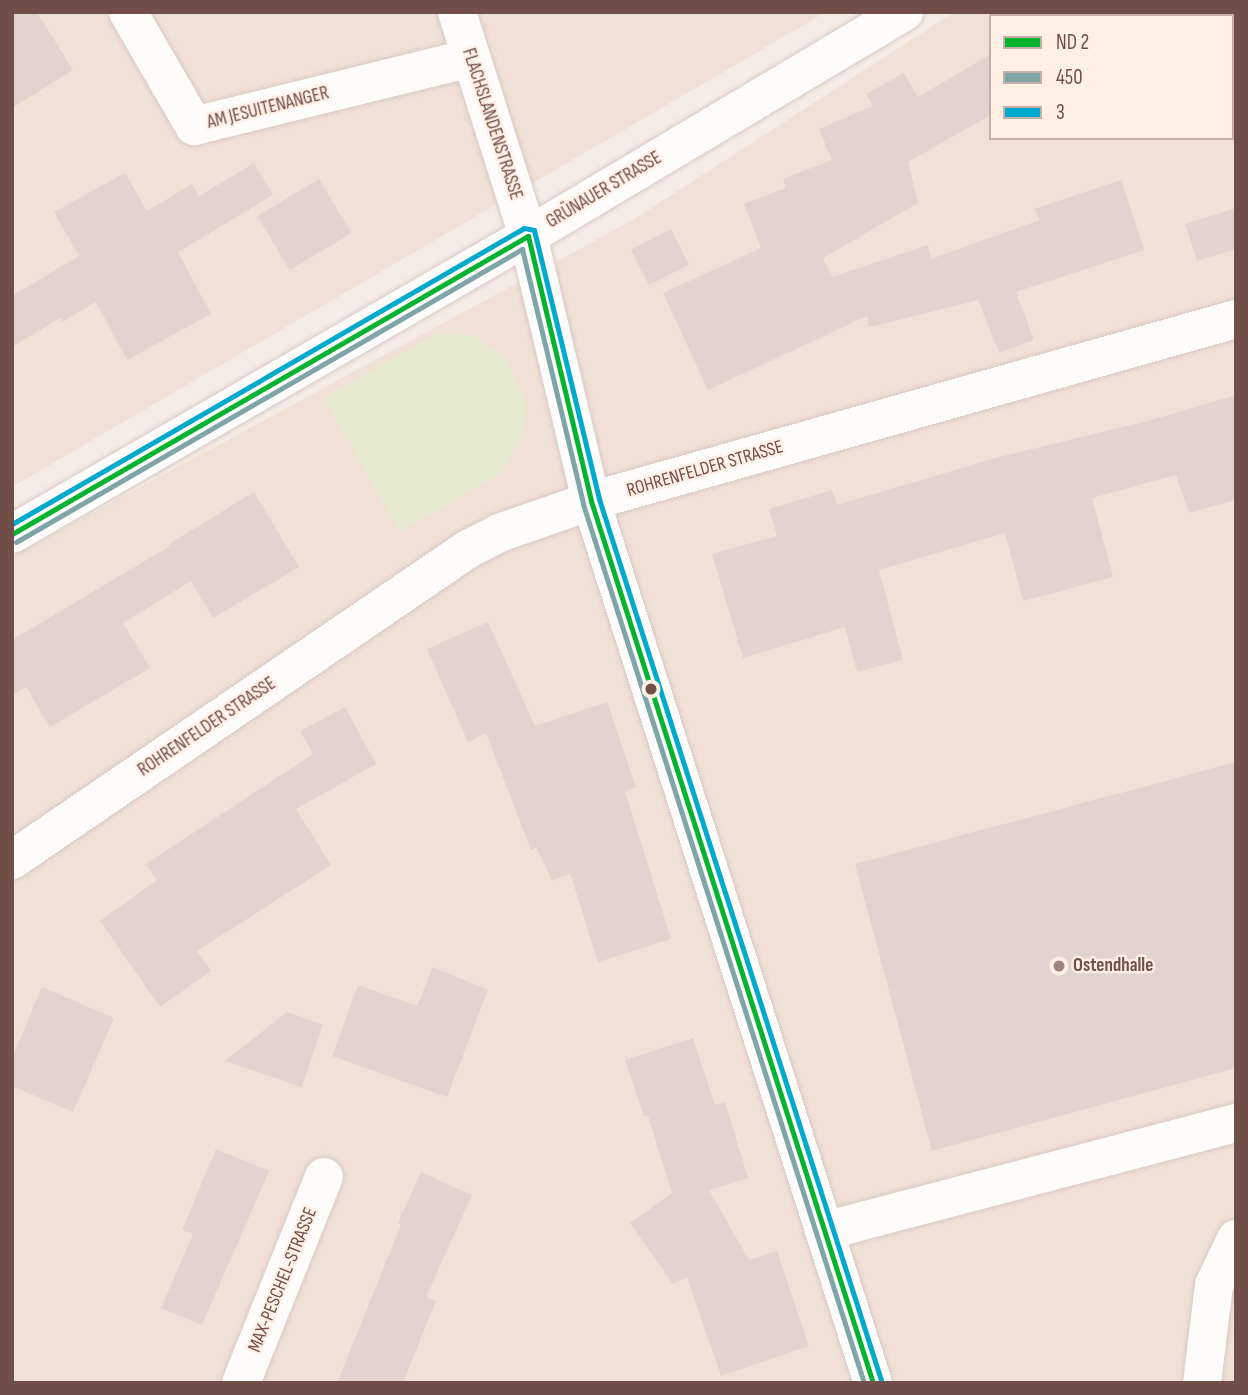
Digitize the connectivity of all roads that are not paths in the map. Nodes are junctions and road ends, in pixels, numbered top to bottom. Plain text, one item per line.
1 (128, 12) edge
2 (457, 12) edge
3 (904, 12) edge
4 (471, 58) junction
5 (528, 236) junction
6 (1236, 319) edge
7 (591, 501) junction
8 (12, 534) edge
9 (15, 864) edge
10 (1236, 1124) edge
11 (324, 1177) dead end
12 (824, 1231) junction
13 (1236, 1239) edge
14 (872, 1382) edge
15 (241, 1383) edge
16 (1202, 1383) edge

1 - 4 street, AM JESUITENANGER
2 - 4 street, FLACHSLANDENSTRASSE
3 - 5 street, GRÜNAUER STRASSE
4 - 5 street, FLACHSLANDENSTRASSE
5 - 7 street, FLACHSLANDENSTRASSE
5 - 8 street, GRÜNAUER STRASSE
6 - 7 street, ROHRENFELDER STRASSE
7 - 9 street, ROHRENFELDER STRASSE
7 - 12 street, FLACHSLANDENSTRASSE
10 - 12 street
11 - 15 street, MAX-PESCHEL-STRASSE
12 - 14 street, FLACHSLANDENSTRASSE
13 - 16 street

